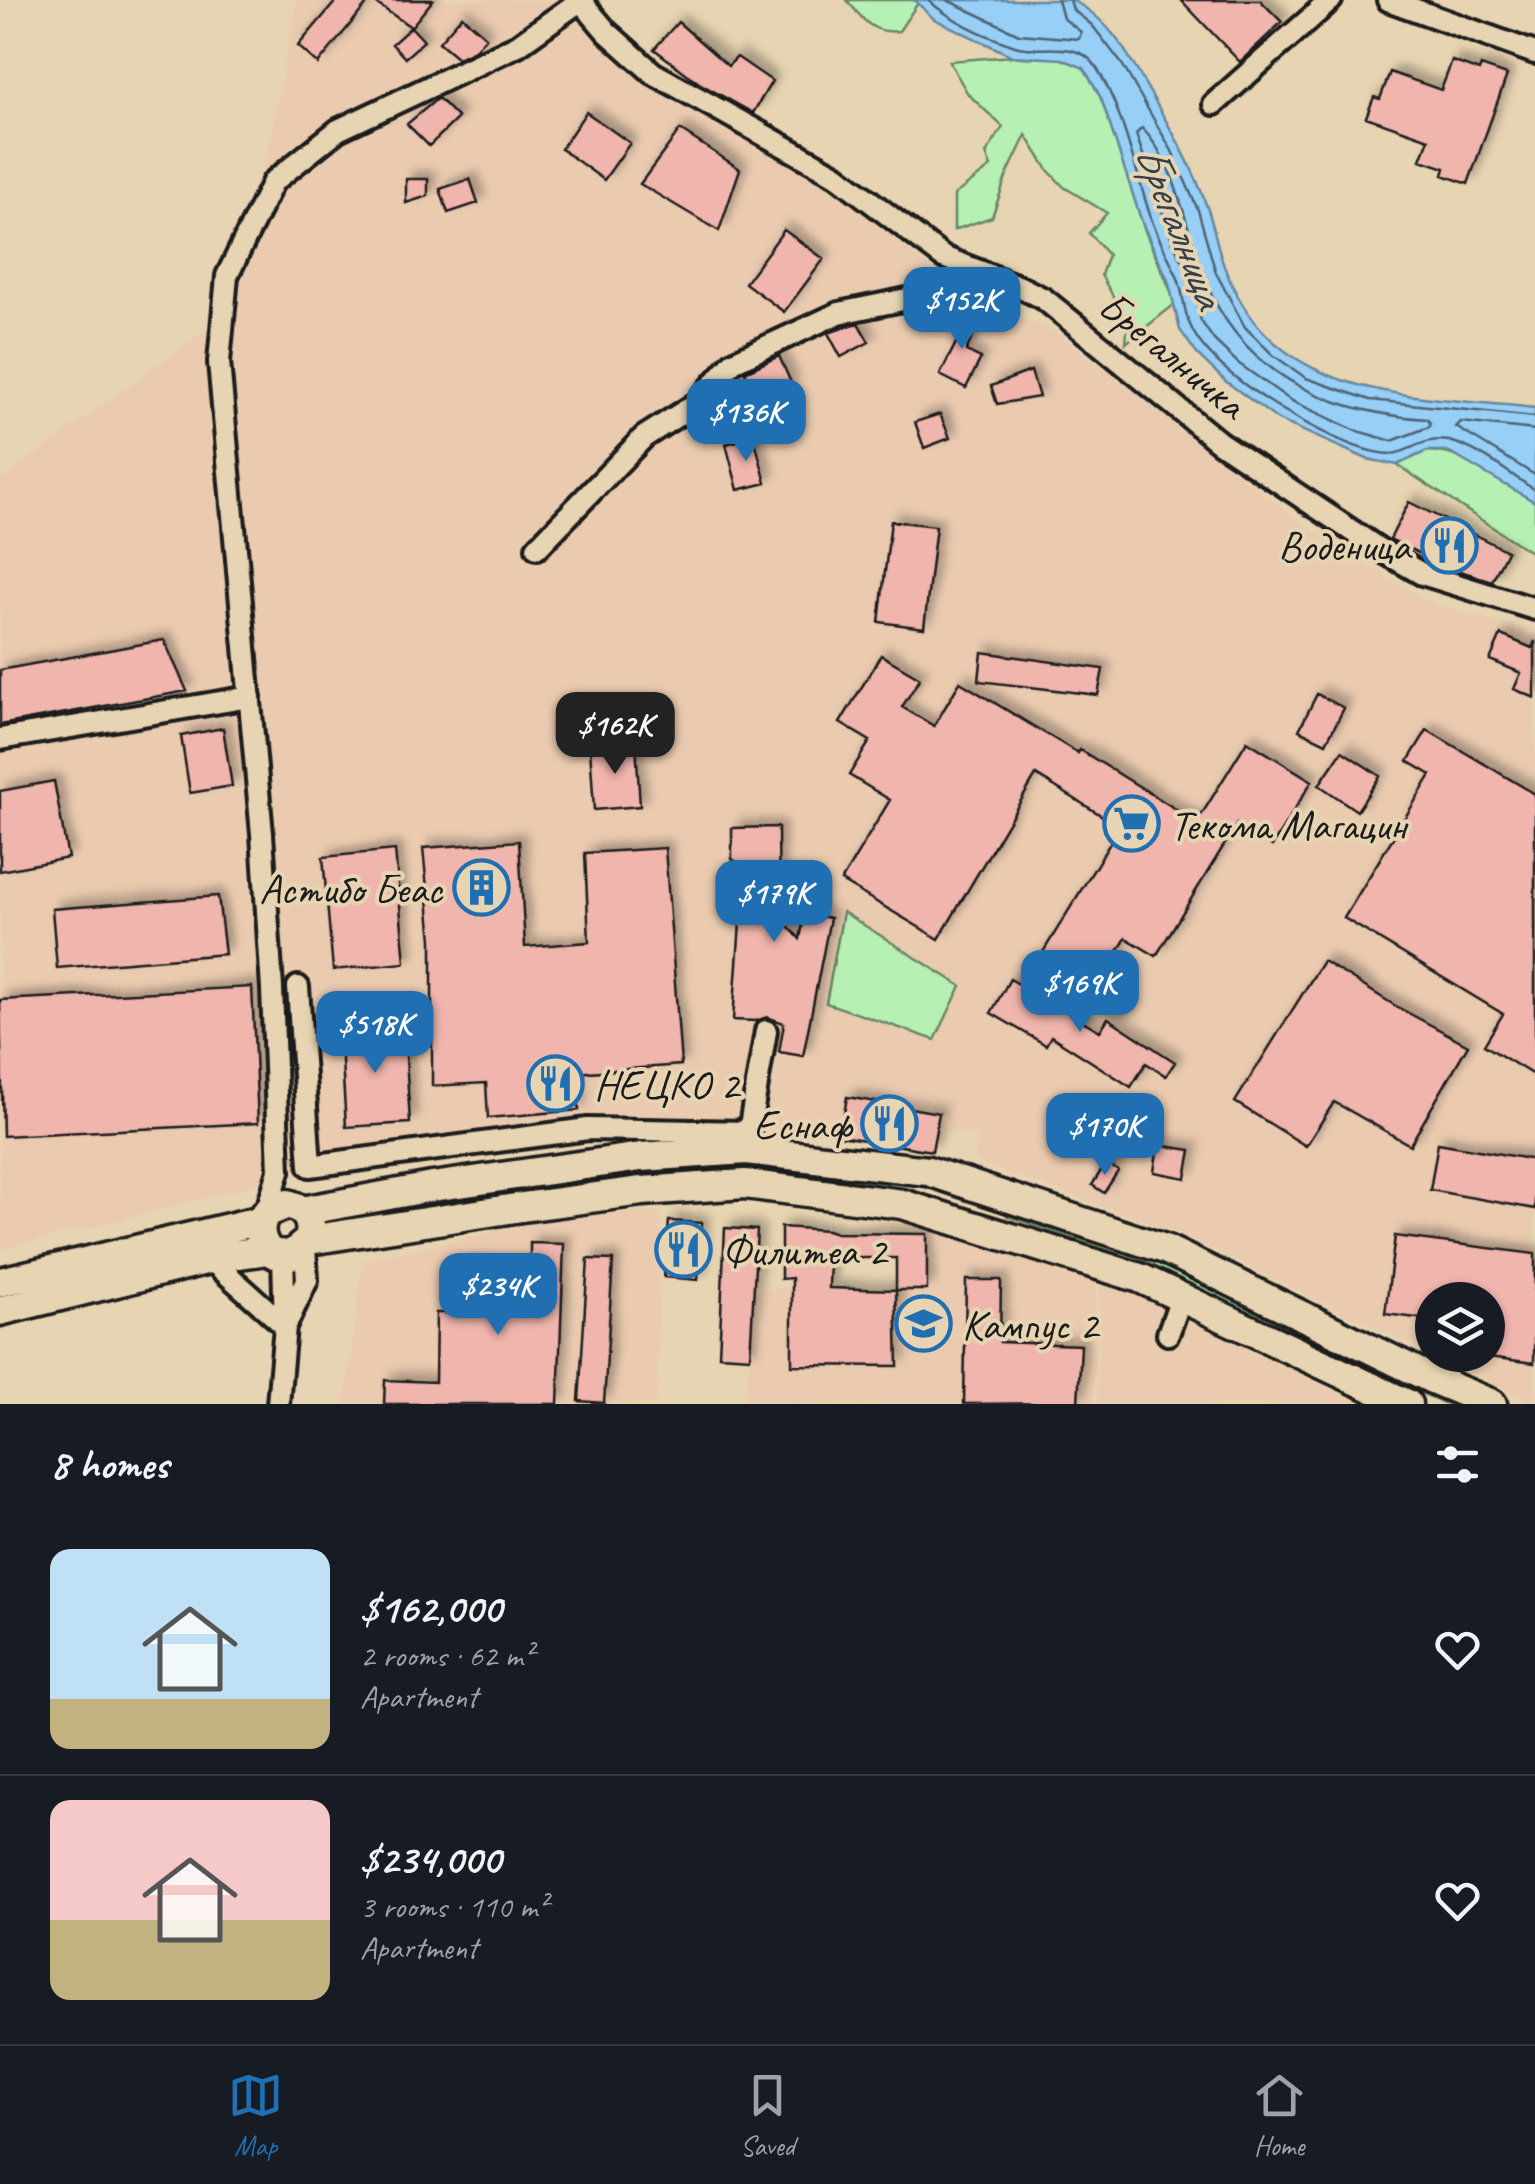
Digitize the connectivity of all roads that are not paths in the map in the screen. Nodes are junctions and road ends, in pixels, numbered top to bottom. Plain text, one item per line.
1 (580, 0) edge
2 (1331, 0) edge
3 (1388, 0) edge
4 (1535, 53) edge
5 (1214, 104) dead end
6 (1002, 280) junction
7 (537, 548) dead end
8 (1535, 609) edge
9 (250, 697) junction
10 (0, 739) edge
11 (298, 987) dead end
12 (766, 1031) dead end
13 (279, 1171) junction
14 (945, 1176) junction
15 (299, 1209) junction
16 (934, 1215) junction
17 (264, 1217) junction
18 (291, 1248) junction
19 (210, 1259) junction
20 (0, 1282) edge
21 (1181, 1298) junction
22 (0, 1311) edge
23 (286, 1326) junction
24 (1168, 1334) dead end
25 (278, 1404) edge
26 (1407, 1404) edge
27 (1492, 1404) edge

1 - 6 street, Брегалничка
1 - 9 street
2 - 5 street
3 - 4 street
6 - 7 street
6 - 8 street, Брегалничка
9 - 10 street
9 - 13 street
11 - 12 street
13 - 15 street
13 - 17 street
14 - 15 main road
14 - 16 main road
14 - 27 main road
15 - 17 main road
15 - 18 main road
16 - 18 main road
16 - 21 main road
17 - 18 main road
17 - 20 main road
18 - 19 main road
18 - 23 street
19 - 22 main road
19 - 23 street
21 - 24 street
21 - 26 main road
23 - 25 street

